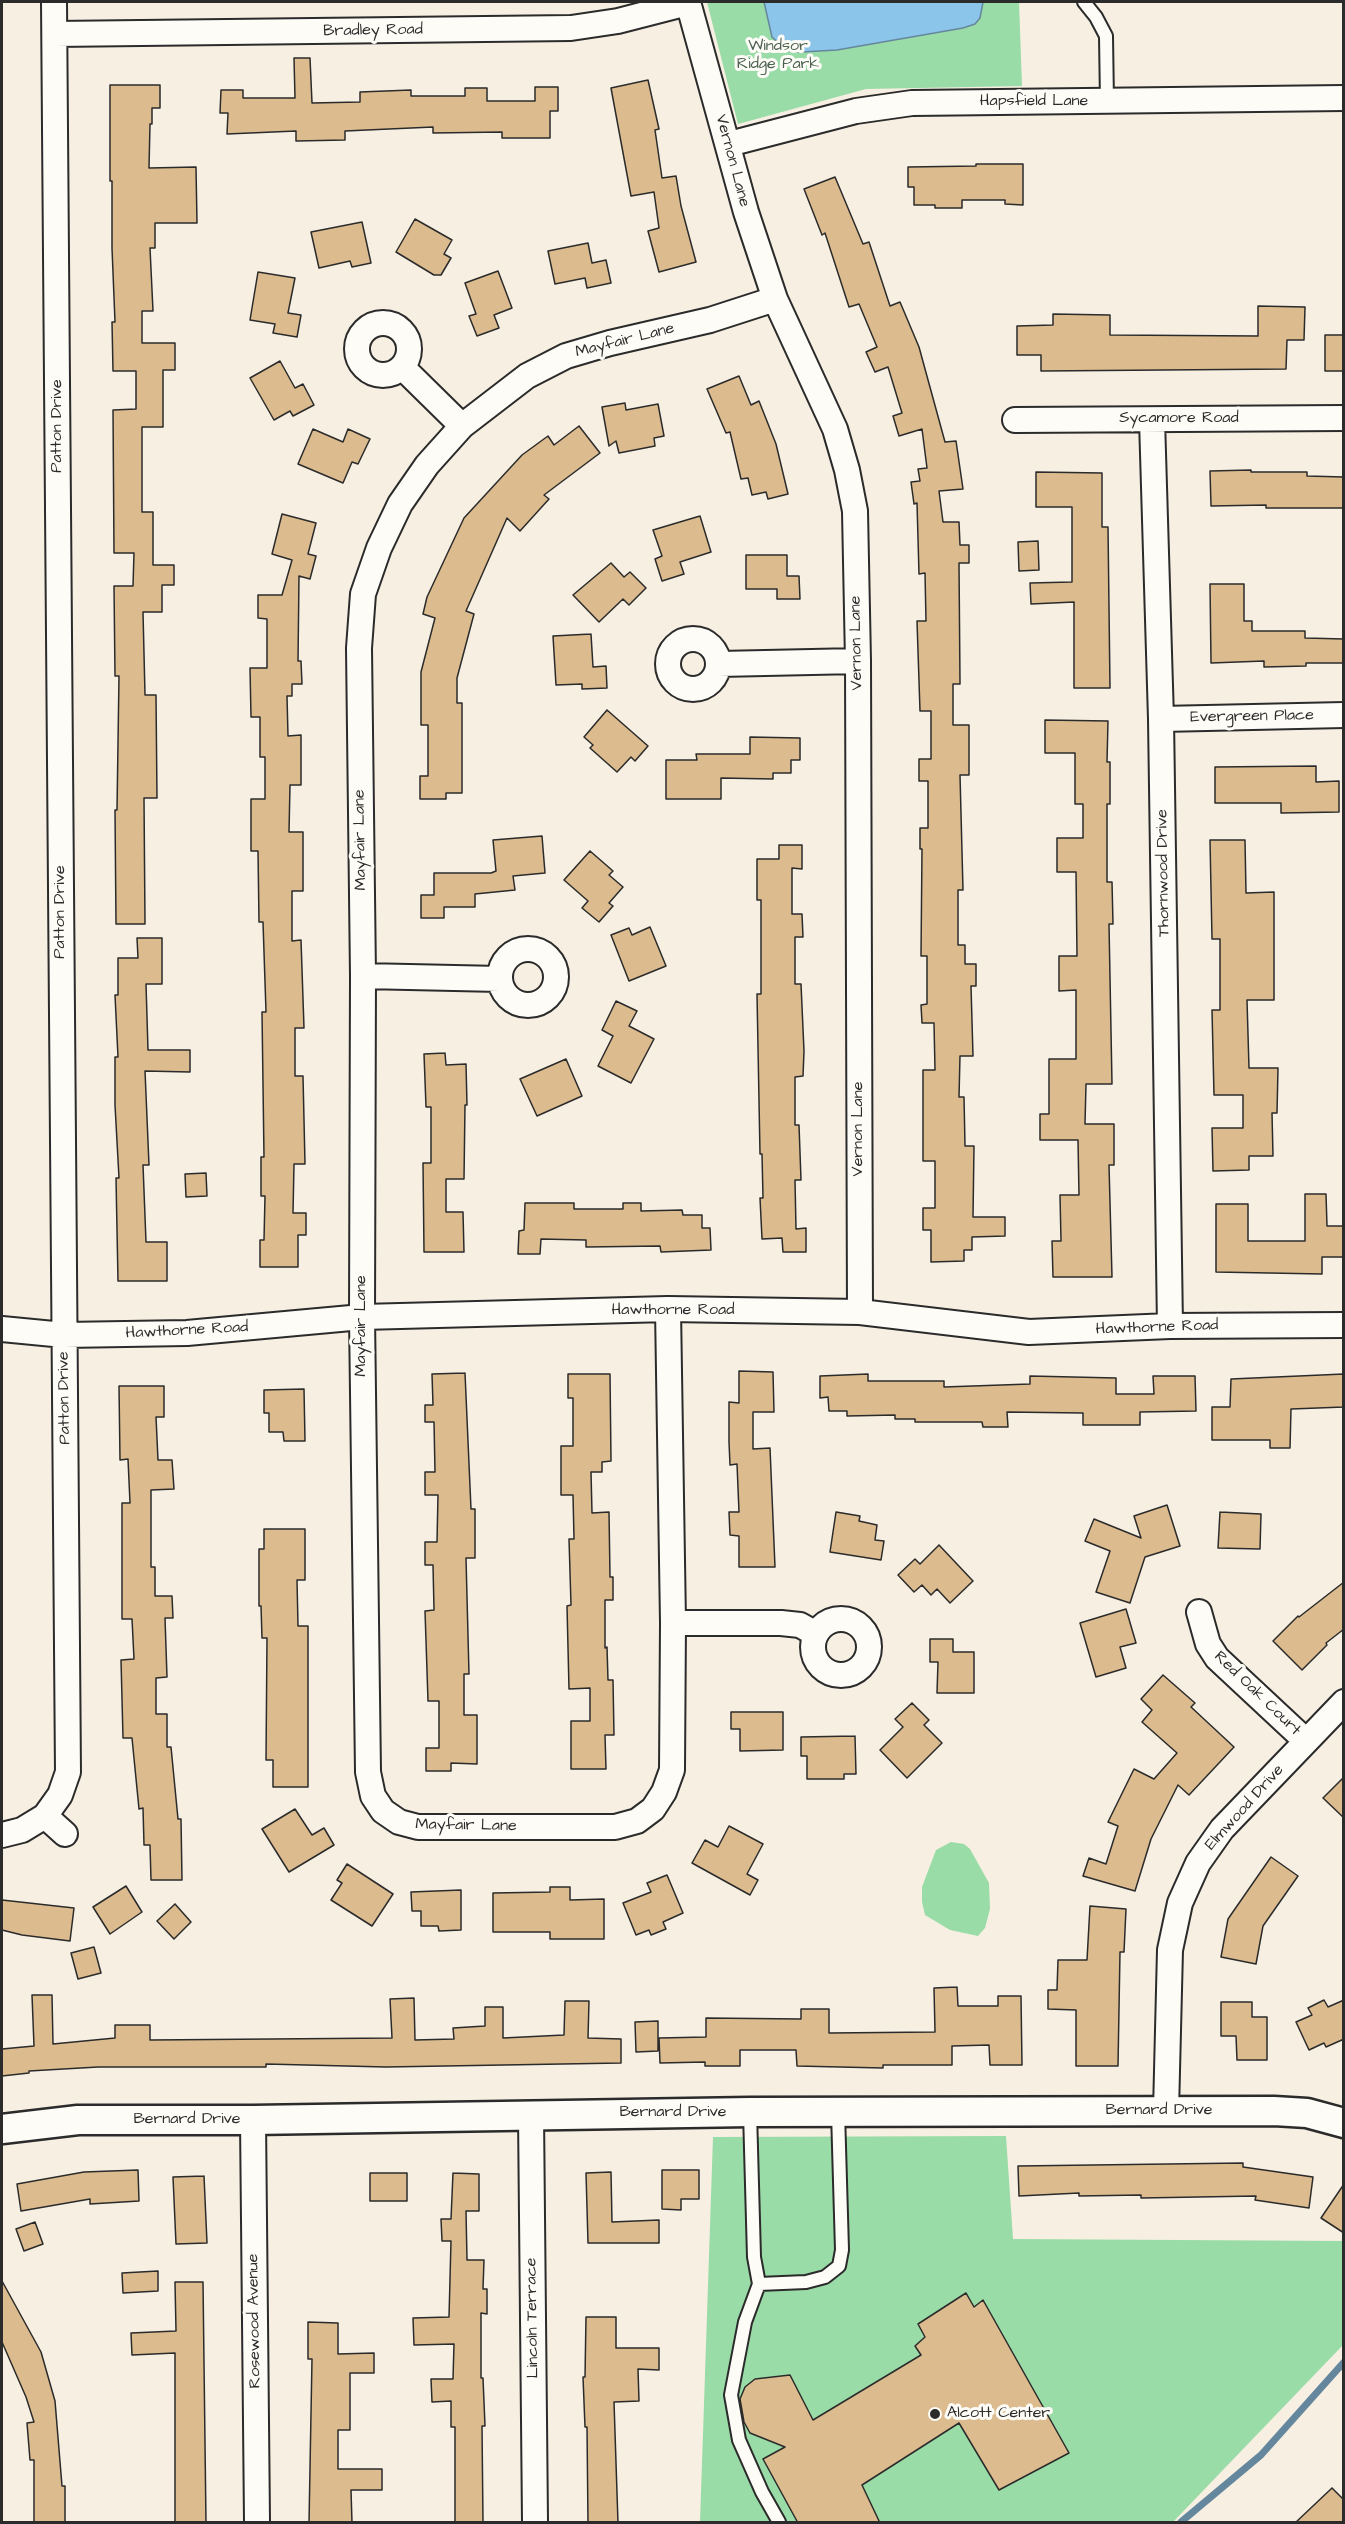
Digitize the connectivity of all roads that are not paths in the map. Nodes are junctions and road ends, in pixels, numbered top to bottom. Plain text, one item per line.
1 (54, 2) edge
2 (688, 2) edge
3 (1084, 2) edge
4 (55, 34) junction
5 (1344, 98) edge
6 (1107, 102) junction
7 (729, 144) junction
8 (775, 299) junction
9 (402, 367) dead end
10 (1344, 418) edge
11 (1015, 420) dead end
12 (1152, 420) junction
13 (462, 426) junction
14 (858, 661) junction
15 (719, 664) dead end
16 (1344, 715) edge
17 (1161, 719) junction
18 (363, 976) junction
19 (500, 979) dead end
20 (668, 1309) junction
21 (860, 1312) junction
22 (362, 1317) junction
23 (1344, 1325) edge
24 (1170, 1326) junction
25 (2, 1329) edge
26 (64, 1335) junction
27 (1199, 1612) dead end
28 (673, 1623) junction
29 (816, 1634) dead end
30 (1344, 1702) edge
31 (1306, 1741) junction
32 (45, 1816) junction
33 (2, 1834) edge
34 (65, 1834) dead end
35 (1166, 2111) junction
36 (750, 2112) junction
37 (838, 2112) junction
38 (531, 2114) junction
39 (253, 2120) junction
40 (1344, 2122) edge
41 (2, 2129) edge
42 (759, 2284) junction
43 (257, 2523) edge
44 (535, 2523) edge
45 (780, 2523) edge

1 - 4 street, Patton Drive
2 - 4 street, Bradley Road
2 - 7 street, Vernon Lane
3 - 6 lane
4 - 26 street, Patton Drive
5 - 6 street, Hapsfield Lane
6 - 7 street, Hapsfield Lane
7 - 8 street, Vernon Lane
8 - 13 street, Mayfair Lane
8 - 14 street, Vernon Lane
9 - 13 street
10 - 12 street, Sycamore Road
11 - 12 street, Sycamore Road
12 - 17 street, Thornwood Drive
13 - 18 street, Mayfair Lane
14 - 15 street
14 - 21 street, Vernon Lane
16 - 17 street, Evergreen Place
17 - 24 street, Thornwood Drive
18 - 19 street
18 - 22 street, Mayfair Lane
20 - 21 street, Hawthorne Road
20 - 22 street, Hawthorne Road
20 - 28 street, Mayfair Lane
21 - 24 street, Hawthorne Road
22 - 26 street, Hawthorne Road
22 - 28 street, Mayfair Lane
23 - 24 street, Hawthorne Road
25 - 26 street, Hawthorne Road
26 - 32 street, Patton Drive
27 - 31 street, Red Oak Court
28 - 29 street
30 - 31 street, Elmwood Drive
31 - 35 street, Elmwood Drive
32 - 33 street
32 - 34 street
35 - 37 street, Bernard Drive
35 - 40 street, Bernard Drive
36 - 37 street, Bernard Drive
36 - 38 street, Bernard Drive
36 - 42 lane
37 - 42 lane
38 - 39 street, Bernard Drive
38 - 44 street, Lincoln Terrace
39 - 41 street, Bernard Drive
39 - 43 street, Rosewood Avenue
42 - 45 lane

